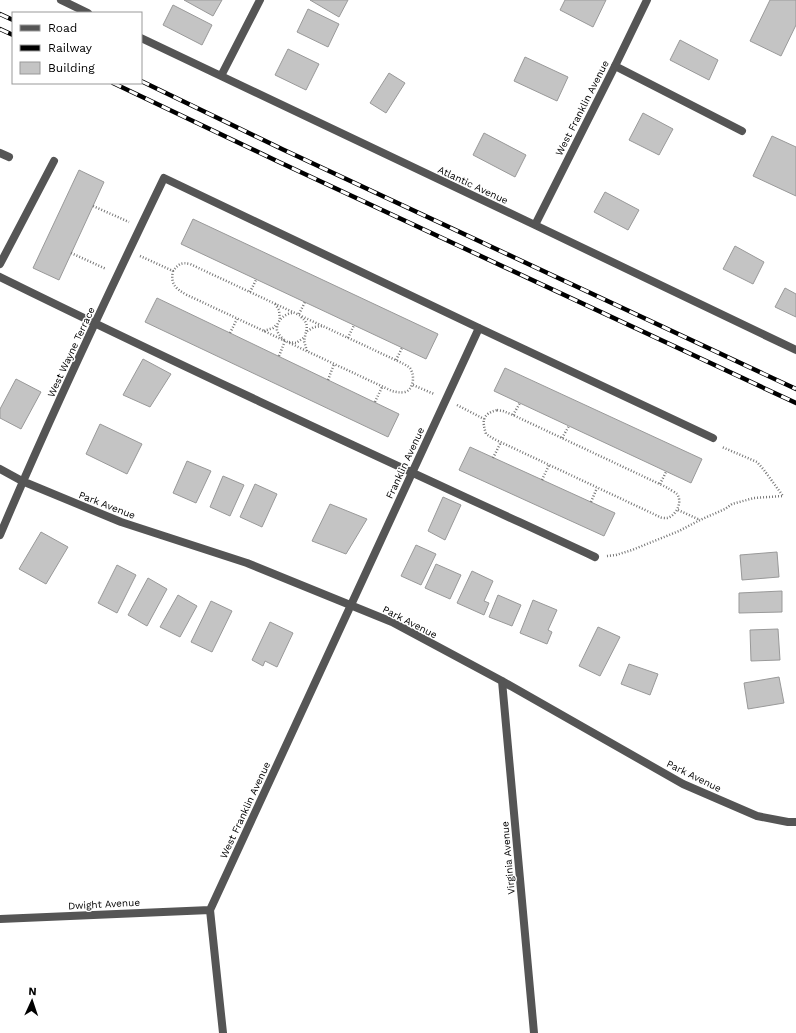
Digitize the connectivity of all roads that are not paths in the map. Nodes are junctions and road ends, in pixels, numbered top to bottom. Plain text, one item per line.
1 (61, 0) edge
2 (260, 0) edge
3 (647, 0) edge
4 (86, 12) edge
5 (142, 38) edge
6 (615, 66) junction
7 (221, 76) junction
8 (742, 131) dead end
9 (0, 153) edge
10 (9, 157) dead end
11 (54, 161) dead end
12 (534, 225) junction
13 (0, 264) edge
14 (0, 277) edge
15 (94, 324) junction
16 (479, 328) junction
17 (796, 350) edge
18 (713, 438) road end
19 (0, 469) edge
20 (412, 473) junction
21 (22, 481) junction
22 (0, 535) edge
23 (595, 557) road end
24 (350, 605) junction
25 (502, 681) junction
26 (796, 822) edge
27 (210, 910) junction
28 (0, 919) edge
29 (223, 1033) edge
30 (534, 1033) edge

1 - 4 street
2 - 7 street
3 - 6 street, West Franklin Avenue
5 - 7 street, Atlantic Avenue
6 - 8 street
6 - 12 street, West Franklin Avenue
7 - 12 street, Atlantic Avenue
9 - 10 street
11 - 13 street
12 - 17 street, Atlantic Avenue
14 - 15 street
15 - 16 street, West Wayne Terrace
15 - 20 street
15 - 21 street, West Wayne Terrace
16 - 18 street
16 - 20 street, Franklin Avenue
19 - 21 street, Park Avenue
20 - 23 street
20 - 24 street, Franklin Avenue
21 - 22 street, West Wayne Terrace
21 - 24 street, Park Avenue
24 - 25 street, Park Avenue
24 - 27 street, West Franklin Avenue
25 - 26 street, Park Avenue
25 - 30 street, Virginia Avenue
27 - 28 street, Dwight Avenue
27 - 29 street

